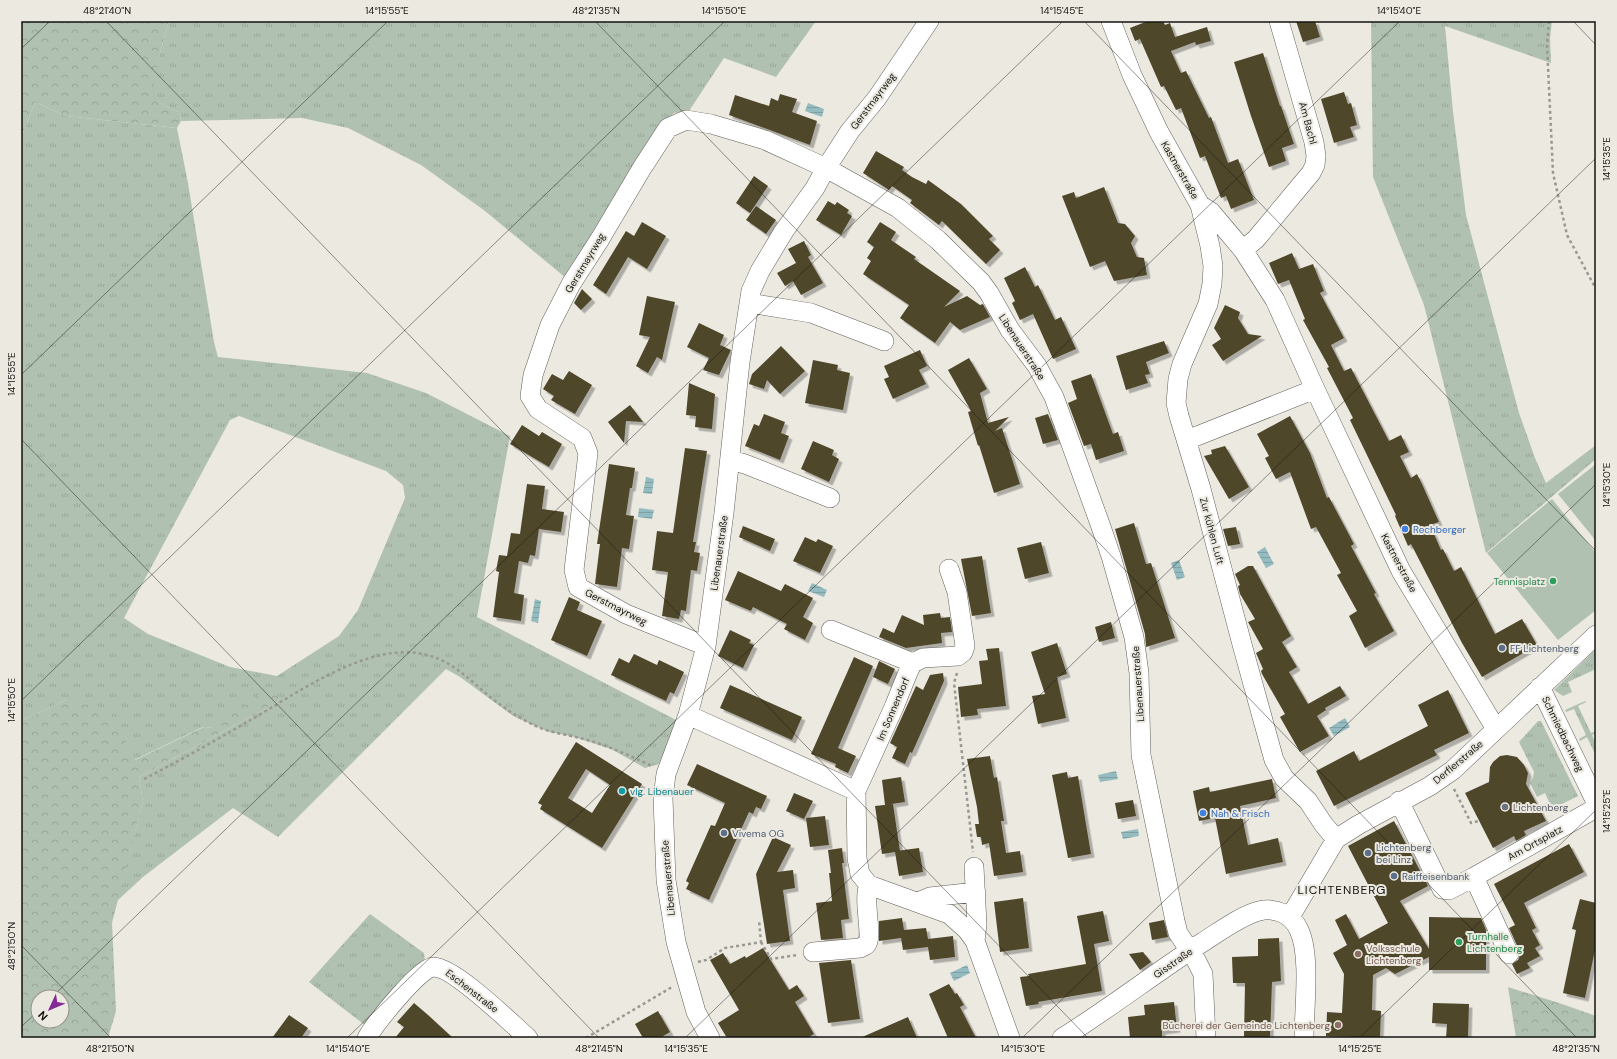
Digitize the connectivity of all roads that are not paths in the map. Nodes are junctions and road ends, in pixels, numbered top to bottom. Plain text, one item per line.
1 (929, 21) edge
2 (1111, 21) edge
3 (1279, 21) edge
4 (826, 168) junction
5 (1200, 205) junction
6 (1243, 250) junction
7 (749, 303) junction
8 (884, 341) dead end
9 (1315, 389) junction
10 (1186, 440) junction
11 (730, 460) junction
12 (830, 498) dead end
13 (949, 570) dead end
14 (831, 630) dead end
15 (1596, 635) edge
16 (706, 646) junction
17 (914, 663) junction
18 (1540, 687) junction
19 (688, 715) junction
20 (1496, 729) junction
21 (856, 791) junction
22 (1399, 801) junction
23 (1596, 802) edge
24 (1596, 808) edge
25 (1336, 839) junction
26 (974, 867) road end
27 (1474, 877) junction
28 (869, 885) junction
29 (976, 892) junction
30 (918, 902) junction
31 (1290, 917) junction
32 (975, 941) junction
33 (1190, 951) junction
34 (812, 952) road end
35 (1509, 954) dead end
36 (1085, 1032) edge
37 (367, 1038) edge
38 (528, 1038) edge
39 (710, 1038) edge
40 (1010, 1038) edge
41 (1062, 1038) edge
42 (1206, 1038) edge
43 (1304, 1038) edge

1 - 4 street, Gerstmayrweg
2 - 5 street, Kastnerstraße
3 - 6 street, Am Bachl
4 - 7 street, Libenauerstraße
4 - 16 street, Gerstmayrweg
4 - 33 street, Libenauerstraße
5 - 6 street, Kastnerstraße
5 - 10 street, Zur kühlen Luft
6 - 9 street, Kastnerstraße
7 - 8 street
7 - 11 street, Libenauerstraße
9 - 10 street
9 - 20 street, Kastnerstraße
10 - 25 street, Zur kühlen Luft
11 - 12 street
11 - 16 street, Libenauerstraße
13 - 17 street
14 - 17 street
15 - 18 street, Derflerstraße
16 - 19 street, Libenauerstraße
17 - 21 street, Im Sonnendorf
18 - 20 street, Derflerstraße
18 - 23 street, Schmiedbachweg
19 - 21 street
19 - 39 street, Libenauerstraße
20 - 22 street, Derflerstraße
21 - 28 street, Im Sonnendorf
22 - 25 street, Derflerstraße
22 - 27 street, Am Ortsplatz
24 - 27 street, Am Ortsplatz
25 - 31 street, Derflerstraße
26 - 29 street
27 - 35 street
28 - 30 street
28 - 34 street
29 - 30 street
29 - 32 street
30 - 32 street
31 - 33 street, Gisstraße
31 - 43 street
32 - 40 street
33 - 36 street, Gisstraße
33 - 42 street, Libenauerstraße
36 - 41 street, Gisstraße
37 - 38 street, Eschenstraße

